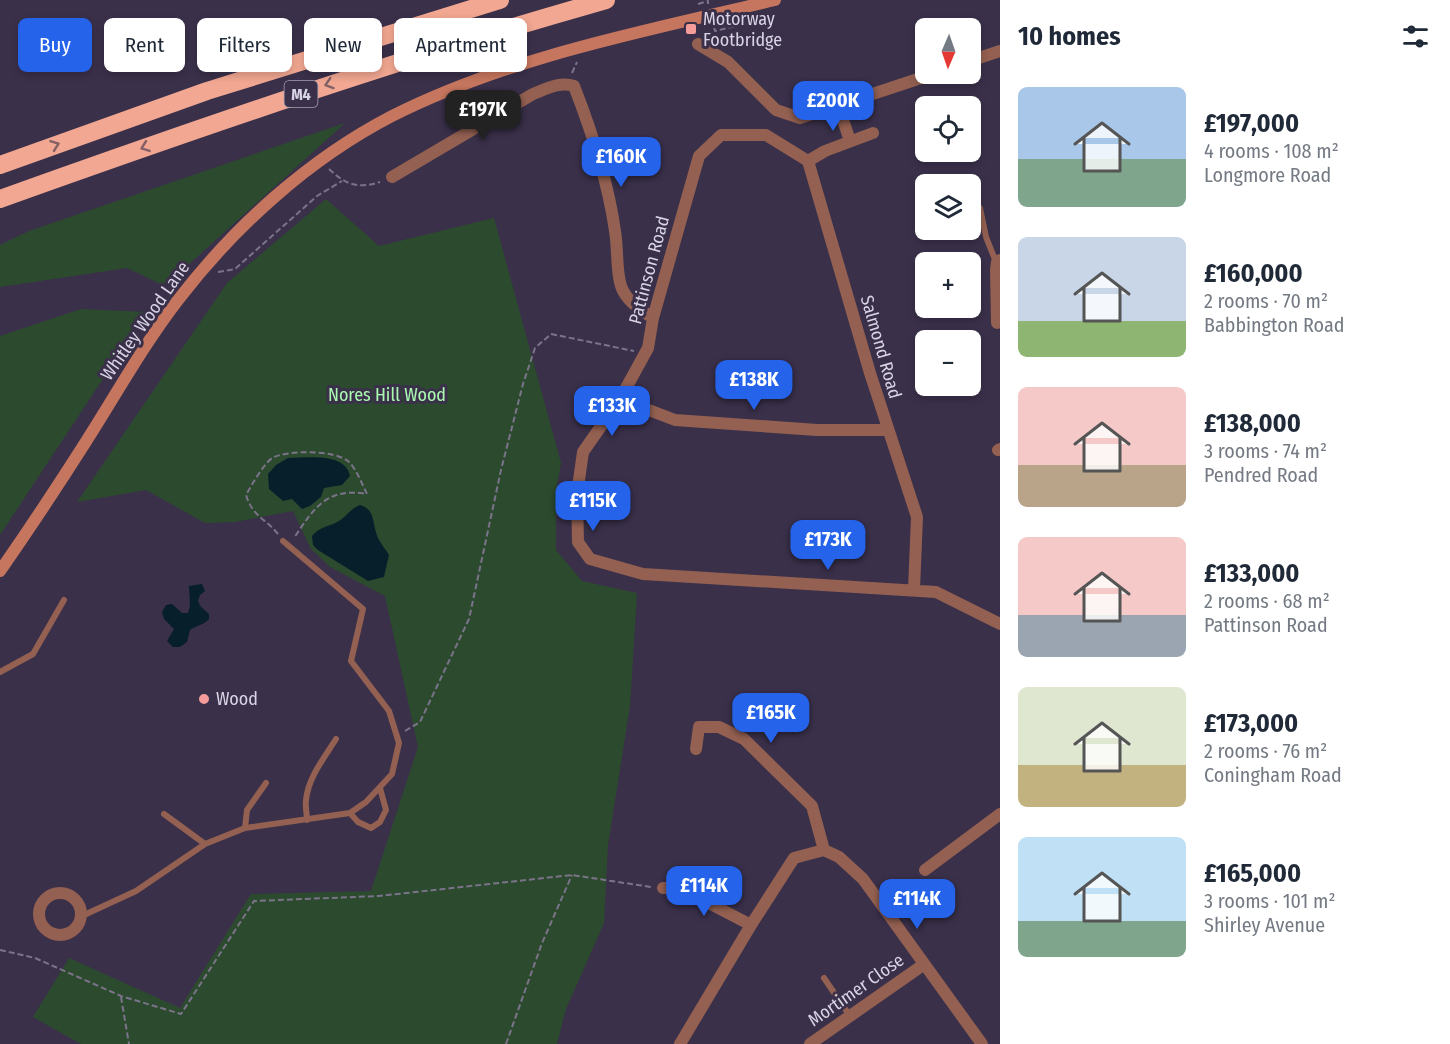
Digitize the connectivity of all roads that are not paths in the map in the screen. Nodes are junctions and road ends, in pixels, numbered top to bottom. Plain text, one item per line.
1 (500, 0) edge
2 (606, 0) edge
3 (775, 0) edge
4 (698, 44) dead end
5 (1000, 51) edge
6 (981, 57) edge
7 (915, 80) edge
8 (838, 105) junction
9 (873, 133) dead end
10 (850, 141) junction
11 (808, 161) junction
12 (0, 165) edge
13 (392, 177) road end
14 (0, 199) edge
15 (981, 213) edge
16 (998, 261) edge
17 (652, 318) junction
18 (997, 324) dead end
19 (620, 399) junction
20 (887, 430) junction
21 (286, 543) road end
22 (0, 571) edge
23 (914, 589) junction
24 (64, 600) dead end
25 (1000, 624) edge
26 (0, 672) edge
27 (336, 739) dead end
28 (696, 749) dead end
29 (266, 783) dead end
30 (380, 788) junction
31 (350, 813) junction
32 (164, 814) dead end
33 (1000, 814) edge
34 (307, 820) junction
35 (245, 828) junction
36 (205, 844) junction
37 (824, 850) junction
38 (925, 870) dead end
39 (663, 888) road end
40 (82, 916) dead end
41 (751, 925) junction
42 (923, 965) junction
43 (824, 978) dead end
44 (850, 1016) junction
45 (680, 1044) edge
46 (810, 1044) edge
47 (982, 1044) edge

12 -> 1 highway, M4
2 -> 14 highway, M4
3 - 22 main road, Whitley Wood Lane
4 - 8 street
5 - 6 street
7 - 8 street
8 - 10 street
9 - 10 street
10 - 11 street
11 - 17 street, Pattinson Road
11 - 20 street, Salmond Road
13 - 17 street
15 - 16 lane
16 - 18 street
17 - 19 street, Pattinson Road
19 - 20 street
19 - 23 street, Pattinson Road
20 - 23 street, Salmond Road
21 - 30 lane
23 - 25 street, Pattinson Road
24 - 26 lane
27 - 34 lane
28 - 37 street
29 - 35 lane
30 - 31 lane
30 - 31 lane
31 - 34 lane
32 - 36 lane
33 - 38 street
34 - 35 lane
35 - 36 lane
36 - 40 lane
37 - 41 street
37 - 42 street
39 - 41 street
41 - 45 street
42 - 44 street, Mortimer Close
42 - 47 street
43 - 44 lane
44 - 46 street, Mortimer Close

